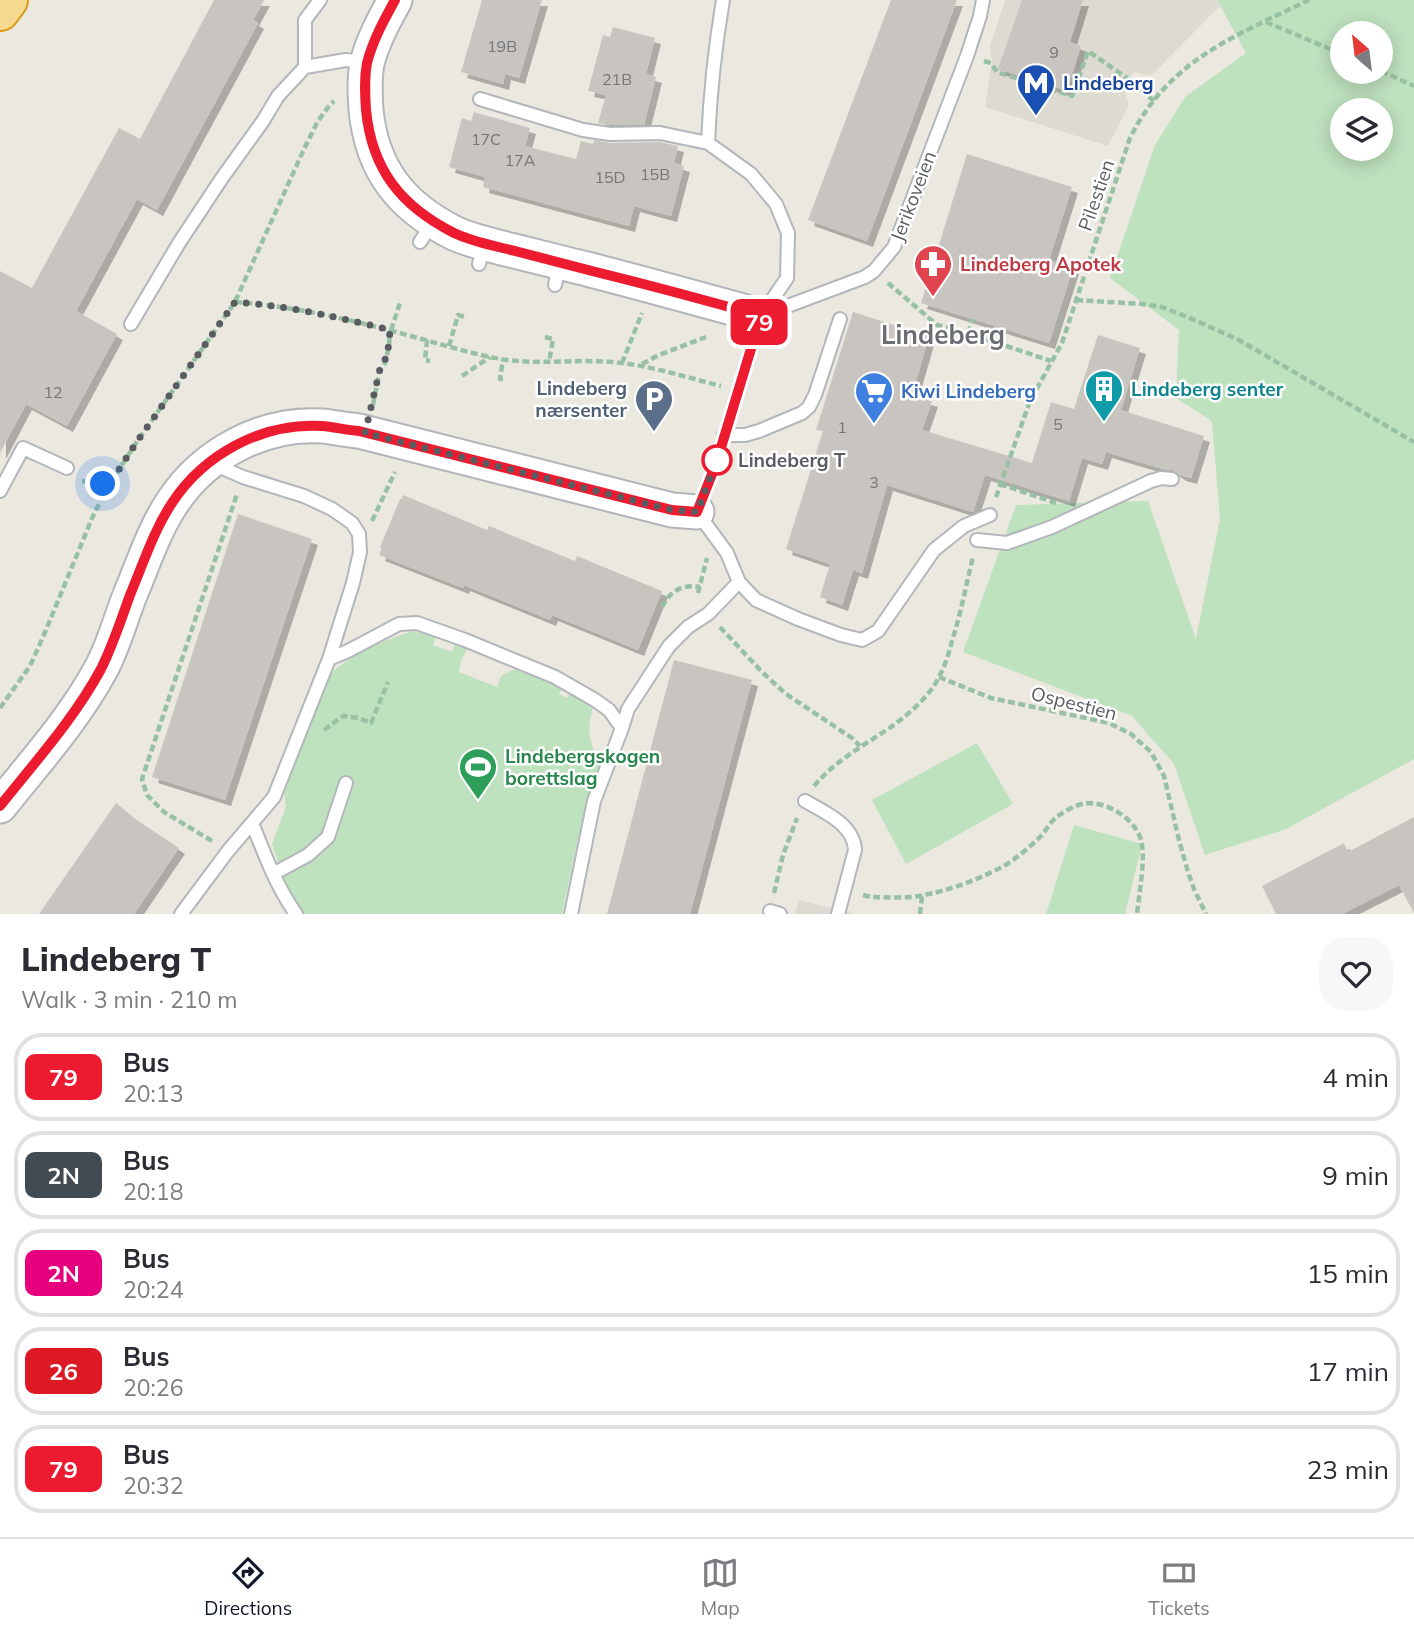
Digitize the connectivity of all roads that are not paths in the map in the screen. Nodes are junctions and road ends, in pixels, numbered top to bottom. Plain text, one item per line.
1 (8, 0) edge
2 (320, 0) edge
3 (395, 0) edge
4 (723, 0) edge
5 (983, 0) edge
6 (0, 11) edge
7 (368, 62) junction
8 (305, 66) junction
9 (480, 99) dead end
10 (708, 143) junction
11 (761, 316) junction
12 (840, 319) dead end
13 (131, 324) dead end
14 (724, 435) junction
15 (208, 462) junction
16 (67, 468) dead end
17 (1172, 479) dead end
18 (0, 491) edge
19 (990, 515) road end
20 (705, 523) junction
21 (977, 540) road end
22 (739, 582) junction
23 (328, 659) junction
24 (622, 728) junction
25 (346, 783) dead end
26 (805, 801) dead end
27 (0, 806) edge
28 (253, 823) junction
29 (273, 874) junction
30 (181, 914) edge
31 (296, 914) edge
32 (571, 914) edge
33 (838, 914) edge

1 - 6 highway
2 - 8 lane
3 - 7 street
4 - 10 lane
5 - 11 lane, Jerikoveien
7 - 8 lane
7 - 11 street
8 - 13 lane
9 - 10 lane
10 - 11 lane
11 - 14 lane
12 - 14 lane
14 - 20 lane
15 - 20 street
15 - 23 lane
15 - 27 street
16 - 18 lane
17 - 21 lane
19 - 22 lane
20 - 22 lane
22 - 24 lane
23 - 24 lane
23 - 28 lane
24 - 32 lane
25 - 29 lane
26 - 33 lane
28 - 29 lane
28 - 30 lane
29 - 31 lane

